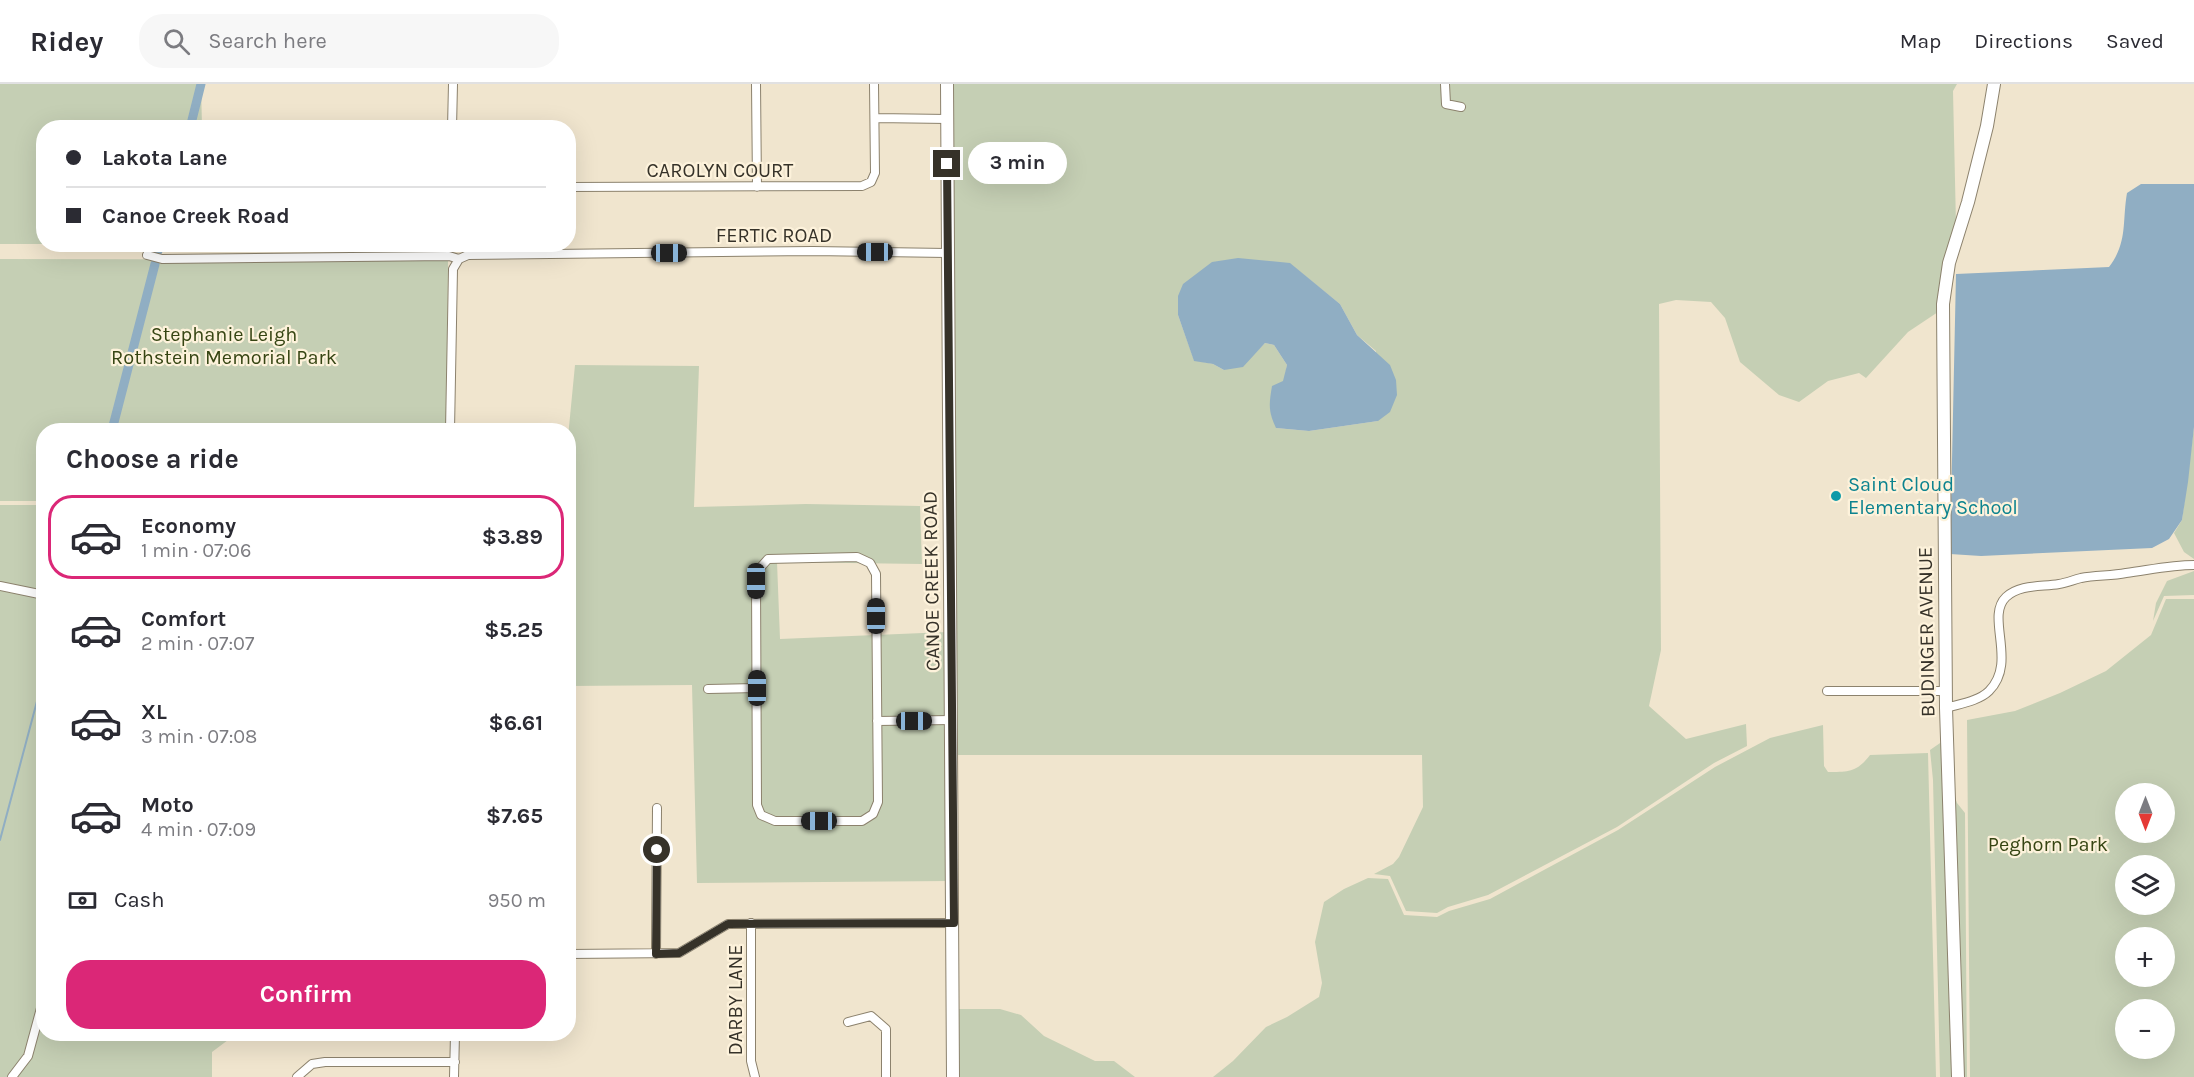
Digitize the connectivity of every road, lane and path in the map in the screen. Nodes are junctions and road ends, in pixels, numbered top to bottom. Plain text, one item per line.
1 (453, 84) edge
2 (756, 84) edge
3 (874, 84) edge
4 (947, 84) edge
5 (1445, 84) edge
6 (1994, 84) edge
7 (1461, 106) dead end
8 (875, 118) junction
9 (948, 119) junction
10 (452, 120) edge
11 (576, 187) edge
12 (757, 187) junction
13 (947, 253) junction
14 (147, 255) dead end
15 (459, 260) junction
16 (450, 423) edge
17 (2194, 565) edge
18 (0, 586) edge
19 (36, 593) edge
20 (708, 688) dead end
21 (757, 688) junction
22 (1827, 691) dead end
23 (1946, 691) junction
24 (1946, 708) junction
25 (952, 720) junction
26 (877, 721) junction
27 (657, 808) dead end
28 (751, 923) junction
29 (954, 923) junction
30 (576, 954) edge
31 (656, 954) junction
32 (848, 1022) dead end
33 (36, 1026) edge
34 (455, 1041) edge
35 (454, 1062) junction
36 (12, 1077) edge
37 (297, 1077) edge
38 (454, 1077) edge
39 (755, 1077) edge
40 (886, 1077) edge
41 (953, 1077) edge
42 (1958, 1077) edge

1 - 10 street
2 - 12 street
3 - 8 street
4 - 9 street, CANOE CREEK ROAD
5 - 7 street
6 - 23 street, BUDINGER AVENUE
8 - 9 street
8 - 12 street, CAROLYN COURT
9 - 13 street, CANOE CREEK ROAD
11 - 12 street, CAROLYN COURT
13 - 15 street, FERTIC ROAD
13 - 25 street, CANOE CREEK ROAD
14 - 15 street, FERTIC ROAD
15 - 16 street
17 - 24 street
18 - 19 street
20 - 21 street
21 - 26 street
21 - 26 street
22 - 23 street
23 - 24 street, BUDINGER AVENUE
24 - 42 street, BUDINGER AVENUE
25 - 26 street
25 - 29 street, CANOE CREEK ROAD
27 - 31 street
28 - 29 street
28 - 31 street
28 - 39 street, DARBY LANE
29 - 41 street, CANOE CREEK ROAD
30 - 31 street
32 - 40 street
33 - 36 street
34 - 35 street
35 - 37 street
35 - 38 street

